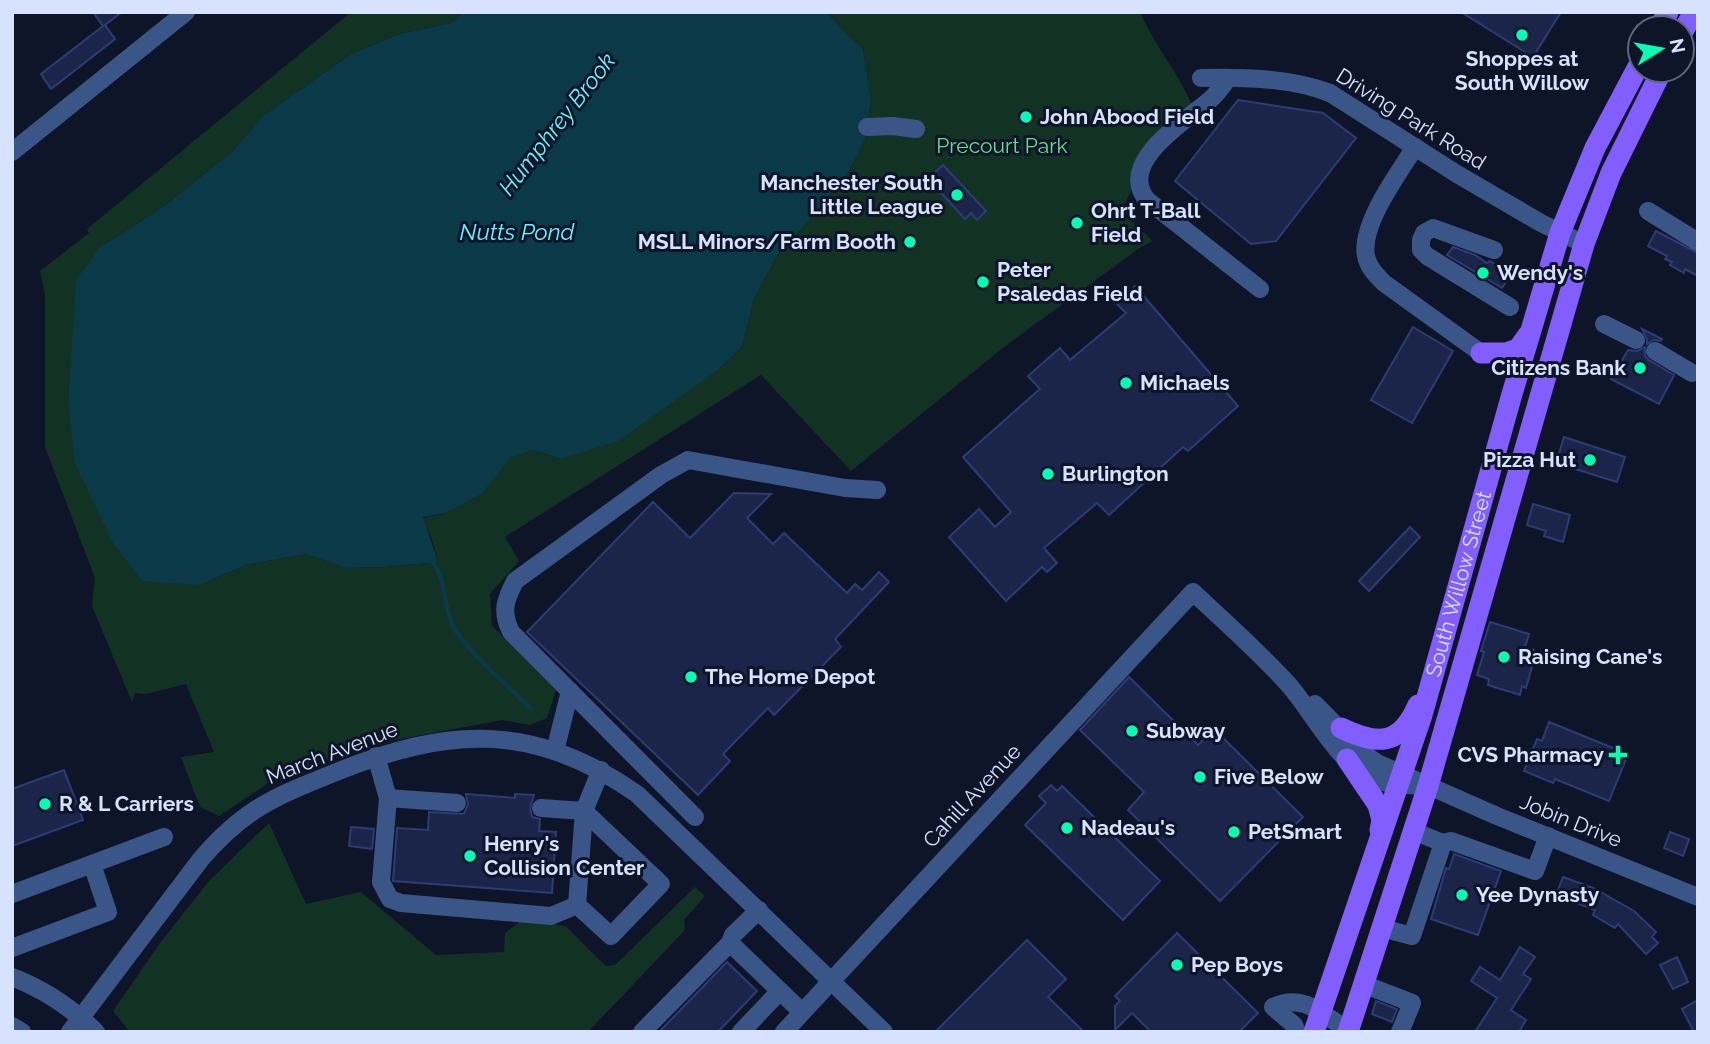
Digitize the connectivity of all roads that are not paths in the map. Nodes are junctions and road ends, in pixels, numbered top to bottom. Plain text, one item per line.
1 (186, 12) edge
2 (164, 19) edge
3 (1201, 78) dead end
4 (1228, 78) junction
5 (1629, 84) edge
6 (1655, 84) edge
7 (867, 127) dead end
8 (916, 129) dead end
9 (1415, 147) junction
10 (12, 152) edge
11 (1648, 211) dead end
12 (1560, 233) junction
13 (1698, 242) edge
14 (1584, 244) junction
15 (1494, 250) dead end
16 (1260, 289) dead end
17 (1510, 307) dead end
18 (1604, 324) dead end
19 (1531, 326) junction
20 (1636, 340) dead end
21 (1655, 351) dead end
22 (1481, 353) junction
23 (1692, 373) dead end
24 (1517, 377) junction
25 (877, 490) dead end
26 (1439, 655) junction
27 (1288, 684) junction
28 (570, 691) junction
29 (1340, 728) junction
30 (555, 751) junction
31 (376, 756) junction
32 (1346, 759) junction
33 (601, 770) junction
34 (1401, 779) junction
35 (1428, 786) junction
36 (388, 798) junction
37 (457, 803) dead end
38 (541, 808) dead end
39 (584, 811) junction
40 (695, 817) dead end
41 (1413, 831) junction
42 (1548, 836) junction
43 (164, 837) dead end
44 (1443, 843) junction
45 (1375, 856) junction
46 (92, 864) junction
47 (12, 894) edge
48 (1698, 897) edge
49 (578, 905) junction
50 (759, 910) junction
51 (1382, 928) junction
52 (730, 943) junction
53 (12, 948) edge
54 (12, 977) edge
55 (832, 981) junction
56 (1363, 984) junction
57 (780, 991) junction
58 (802, 1012) junction
59 (80, 1016) junction
60 (1318, 1022) edge
61 (12, 1026) edge
62 (22, 1032) edge
63 (70, 1032) edge
64 (96, 1032) edge
65 (642, 1032) edge
66 (741, 1032) edge
67 (784, 1032) edge
68 (884, 1032) edge
69 (1297, 1032) edge
70 (1349, 1032) edge
71 (1400, 1032) edge

1 - 2 street
2 - 10 street
3 - 4 street, Driving Park Road
4 - 9 street, Driving Park Road
4 - 16 street
5 - 12 main road, South Willow Street
6 - 14 main road, South Willow Street
7 - 8 street
9 - 12 street, Driving Park Road
9 - 22 street
11 - 13 street
12 - 14 street, Driving Park Road
12 - 19 main road, South Willow Street
14 - 35 main road, South Willow Street
15 - 17 street
18 - 20 street
19 - 22 main road
19 - 24 main road, South Willow Street
21 - 23 street
22 - 24 main road
24 - 26 main road, South Willow Street
25 - 28 street
26 - 29 main road
26 - 34 main road, South Willow Street
27 - 29 street
27 - 32 street
27 - 55 street, Cahill Avenue
28 - 30 street
28 - 40 street
29 - 34 street
30 - 31 street, March Avenue
30 - 33 street, March Avenue
31 - 36 street
31 - 59 street, March Avenue
32 - 34 street
32 - 45 main road
33 - 39 street
33 - 50 street, March Avenue
34 - 35 street, Jobin Drive
34 - 45 main road, South Willow Street
35 - 41 main road, South Willow Street
35 - 42 street, Jobin Drive
36 - 37 street
36 - 49 street
38 - 39 street
39 - 49 street
39 - 49 street
41 - 44 street
41 - 51 main road, South Willow Street
42 - 44 street
42 - 48 street, Jobin Drive
43 - 46 street
44 - 51 street
45 - 60 main road, South Willow Street
46 - 47 street
46 - 53 street
50 - 52 street
50 - 55 street, March Avenue
51 - 56 main road, South Willow Street
52 - 57 street
52 - 65 street
54 - 59 street
55 - 58 street, Cahill Avenue
55 - 68 street, March Avenue
56 - 70 main road, South Willow Street
56 - 71 street
57 - 58 street
57 - 66 street
58 - 67 street, Cahill Avenue
59 - 63 street, March Avenue
59 - 64 street
60 - 69 street
60 - 70 street
61 - 62 street

